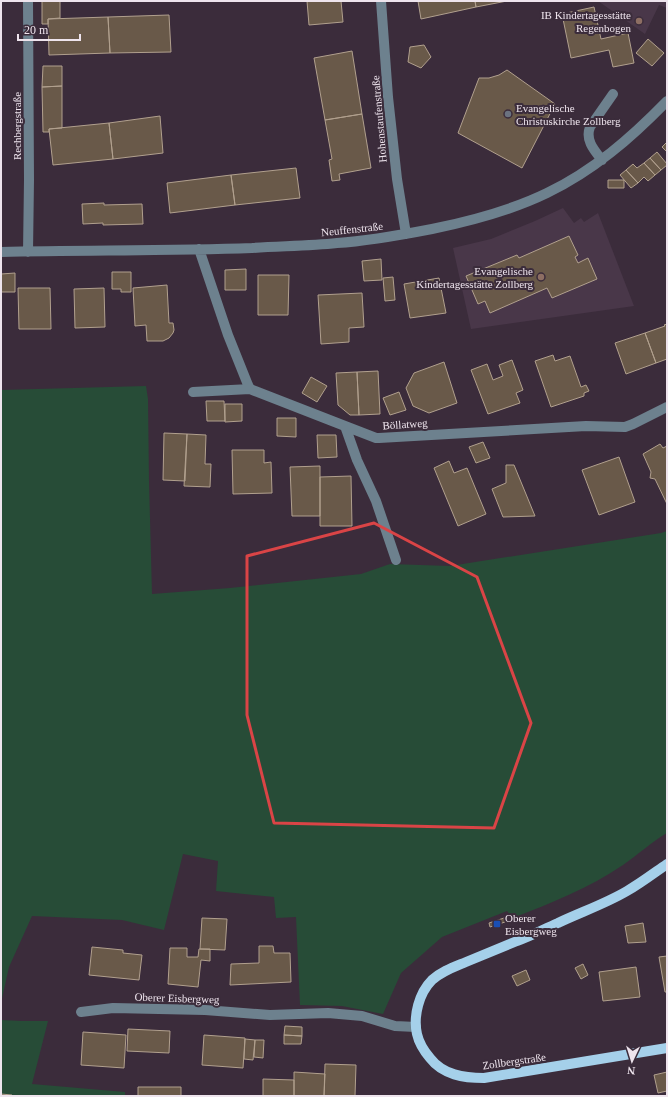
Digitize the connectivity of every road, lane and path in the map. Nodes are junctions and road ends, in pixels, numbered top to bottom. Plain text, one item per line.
1 (28, 1) edge
2 (381, 1) edge
3 (613, 94) dead end
4 (667, 102) edge
5 (602, 160) junction
6 (406, 234) junction
7 (199, 250) junction
8 (1, 252) edge
9 (28, 252) junction
10 (250, 389) junction
11 (193, 392) dead end
12 (667, 407) edge
13 (345, 426) junction
14 (396, 560) dead end
15 (667, 864) edge
16 (81, 1012) dead end
17 (416, 1027) junction
18 (667, 1048) edge

1 - 9 street, Rechbergstraße
2 - 6 street, Hohenstaufenstraße
3 - 5 street
4 - 5 street, Neuffenstraße
5 - 6 street, Neuffenstraße
6 - 7 street, Neuffenstraße
7 - 9 street, Neuffenstraße
7 - 10 street
8 - 9 street, Neuffenstraße
10 - 11 street
10 - 13 street, Böllatweg
12 - 13 street, Böllatweg
13 - 14 street
15 - 17 main road, Zollbergstraße
16 - 17 street, Oberer Eisbergweg
17 - 18 main road, Zollbergstraße

